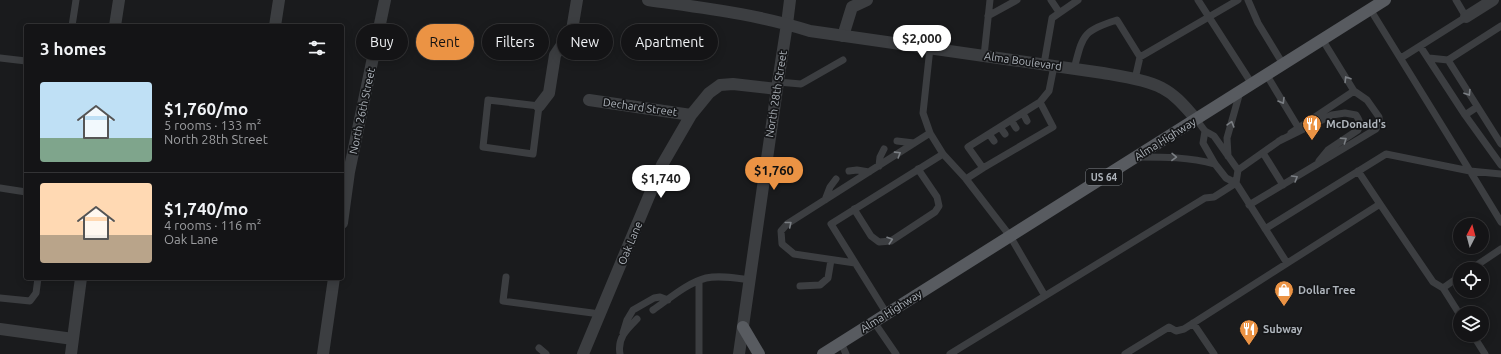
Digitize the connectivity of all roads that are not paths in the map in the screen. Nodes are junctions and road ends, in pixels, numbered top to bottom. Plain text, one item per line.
1 (76, 0) edge
2 (119, 0) edge
3 (279, 0) edge
4 (385, 0) edge
5 (577, 0) edge
6 (648, 0) edge
7 (790, 0) edge
8 (867, 0) edge
9 (990, 0) edge
10 (1016, 0) edge
11 (1051, 0) edge
12 (1078, 0) edge
13 (1198, 0) edge
14 (1238, 0) edge
15 (1248, 0) edge
16 (1385, 0) edge
17 (1456, 0) edge
18 (1494, 0) edge
19 (1370, 9) junction
20 (1059, 12) junction
21 (988, 16) junction
22 (1208, 16) junction
23 (1466, 17) junction
24 (72, 24) edge
25 (115, 24) edge
26 (276, 24) edge
27 (787, 24) junction
28 (1501, 26) edge
29 (843, 36) junction
30 (1322, 39) junction
31 (1420, 46) junction
32 (930, 48) junction
33 (984, 56) junction
34 (1140, 57) junction
35 (0, 58) edge
36 (1401, 58) junction
37 (1429, 58) junction
38 (843, 60) dead end
39 (1448, 60) junction
40 (24, 61) edge
41 (1283, 64) junction
42 (1049, 65) junction
43 (1074, 69) junction
44 (1266, 74) junction
45 (1135, 79) junction
46 (1252, 84) junction
47 (777, 85) junction
48 (1240, 91) junction
49 (1354, 91) junction
50 (589, 100) dead end
51 (1040, 102) junction
52 (539, 106) junction
53 (1477, 107) junction
54 (1022, 113) junction
55 (691, 114) junction
56 (1465, 115) junction
57 (1196, 119) junction
58 (1011, 120) junction
59 (1027, 120) dead end
60 (1000, 127) junction
61 (1298, 127) junction
62 (1016, 128) dead end
63 (1205, 131) junction
64 (930, 133) junction
65 (989, 134) junction
66 (1005, 134) dead end
67 (1022, 136) dead end
68 (1500, 140) edge
69 (897, 141) dead end
70 (994, 141) dead end
71 (1279, 142) junction
72 (1026, 143) junction
73 (914, 144) junction
74 (884, 149) dead end
75 (1263, 153) junction
76 (943, 154) junction
77 (1135, 157) junction
78 (1228, 158) junction
79 (1215, 164) junction
80 (1501, 165) edge
81 (879, 166) junction
82 (1315, 166) junction
83 (983, 168) junction
84 (918, 170) junction
85 (1238, 170) junction
86 (1470, 170) junction
87 (849, 171) dead end
88 (1358, 171) junction
89 (868, 172) junction
90 (1501, 174) edge
91 (836, 179) dead end
92 (966, 179) junction
93 (1236, 183) junction
94 (1283, 185) junction
95 (0, 188) edge
96 (24, 192) edge
97 (825, 200) junction
98 (1380, 204) junction
99 (1250, 205) junction
100 (344, 208) edge
101 (854, 210) junction
102 (1501, 222) edge
103 (1265, 229) junction
104 (1010, 236) junction
105 (1501, 249) edge
106 (831, 260) junction
107 (1482, 262) edge
108 (855, 263) junction
109 (1286, 263) junction
110 (506, 277) dead end
111 (38, 280) edge
112 (81, 280) edge
113 (334, 280) edge
114 (750, 280) junction
115 (699, 281) junction
116 (1453, 281) edge
117 (800, 286) dead end
118 (1442, 288) junction
119 (1045, 296) junction
120 (0, 298) edge
121 (668, 300) junction
122 (1454, 306) edge
123 (653, 310) dead end
124 (600, 314) junction
125 (887, 314) junction
126 (637, 319) dead end
127 (874, 322) junction
128 (1193, 323) junction
129 (743, 327) junction
130 (0, 329) edge
131 (623, 333) junction
132 (73, 339) junction
133 (1477, 342) edge
134 (841, 343) junction
135 (539, 348) dead end
136 (71, 354) edge
137 (323, 354) edge
138 (546, 354) edge
139 (583, 354) edge
140 (620, 354) edge
141 (699, 354) edge
142 (739, 354) edge
143 (759, 354) edge
144 (823, 354) edge
145 (846, 354) edge
146 (896, 354) edge
147 (950, 354) edge
148 (1125, 354) edge
149 (1214, 354) edge
150 (1485, 354) edge

1 - 24 lane
2 - 25 street
3 - 26 street
4 - 100 street, North 26th Street
5 - 52 street
6 - 27 street, Alma Boulevard
7 - 27 street, North 28th Street
8 - 29 street
9 - 21 lane
10 - 21 lane
11 - 20 lane
12 - 20 lane
13 - 22 lane
14 - 22 lane
15 - 41 lane
16 - 19 main road, Alma Highway / US 64
17 - 23 lane
18 - 23 street
19 - 30 main road, Alma Highway / US 64
19 - 36 lane
20 - 42 lane
21 - 33 lane
22 - 34 lane
22 - 46 lane
23 - 31 lane
27 - 29 street, Alma Boulevard
27 - 47 street, North 28th Street
28 - 39 lane
29 - 32 street, Alma Boulevard
30 - 41 main road, Alma Highway / US 64
49 -> 30 lane
31 - 36 lane
31 - 37 lane
32 - 33 street, Alma Boulevard
32 - 64 lane
33 - 42 street, Alma Boulevard
34 - 43 lane
34 - 45 lane
35 - 40 lane
36 - 86 lane
37 - 39 lane
37 - 56 lane
38 - 47 lane
39 -> 53 lane
41 - 44 main road, Alma Highway / US 64
42 - 43 street, Alma Boulevard
42 - 51 lane
43 - 45 street, Alma Boulevard
44 - 46 main road, Alma Highway / US 64
44 -> 61 lane
45 - 57 street, Alma Boulevard
46 - 48 main road, Alma Highway / US 64
47 - 55 street, Oak Lane
47 - 114 street, North 28th Street
48 - 57 main road, Alma Highway / US 64
78 -> 48 lane
49 - 61 lane
49 - 82 lane
50 - 55 street, Dechard Street
51 - 54 lane
51 - 72 lane
52 - 52 lane
53 - 56 lane
53 - 68 lane
54 - 58 lane
54 - 59 lane
55 - 124 street, Oak Lane
56 - 80 lane
57 - 63 lane
57 - 77 main road, Alma Highway / US 64
58 - 60 lane
58 - 62 lane
60 - 65 lane
60 - 66 lane
61 - 71 lane
63 - 78 lane
63 - 79 lane
64 - 73 lane
64 - 76 lane
65 - 70 lane
65 - 83 lane
67 - 72 lane
69 - 73 lane
71 - 75 lane
82 -> 71 lane
72 - 83 lane
81 -> 73 lane
74 - 81 lane
75 - 85 lane
75 - 94 lane
76 - 84 lane
76 - 92 lane
77 -> 79 lane
77 - 104 main road, Alma Highway / US 64
78 - 85 lane
79 - 93 lane
81 - 89 lane
94 -> 82 lane
83 - 92 lane
84 - 101 lane
101 -> 84 lane
85 - 93 lane
86 - 88 lane
86 - 90 lane
86 - 102 lane
87 - 89 lane
88 - 98 lane
88 - 103 lane
89 - 97 lane
91 - 97 lane
92 - 104 lane
93 - 99 lane
93 - 119 lane
94 - 99 lane
95 - 96 lane
106 -> 97 lane
98 - 109 lane
98 - 118 lane
99 - 103 lane
101 - 108 lane
103 - 109 lane
104 - 119 lane
104 - 125 main road, Alma Highway / US 64
105 - 107 lane
106 - 108 lane
106 - 117 lane
108 - 125 lane
109 - 128 lane
110 - 124 lane
111 - 120 lane
112 - 132 street
113 - 137 street
114 - 115 lane
114 - 129 street, North 28th Street
115 - 121 lane
115 - 141 lane
116 - 118 lane
118 - 122 lane
119 - 147 lane
121 - 123 lane
121 - 131 lane
124 - 139 street, Oak Lane
125 - 127 main road, Alma Highway / US 64
126 - 131 lane
127 - 134 main road, Alma Highway / US 64
127 - 146 lane
128 - 148 lane
128 - 149 lane
129 - 142 street, North 28th Street
129 - 143 main road
130 - 132 street
131 - 140 lane
132 - 136 street
133 - 150 lane
134 - 144 main road, Alma Highway / US 64
134 - 145 lane
135 - 138 lane

